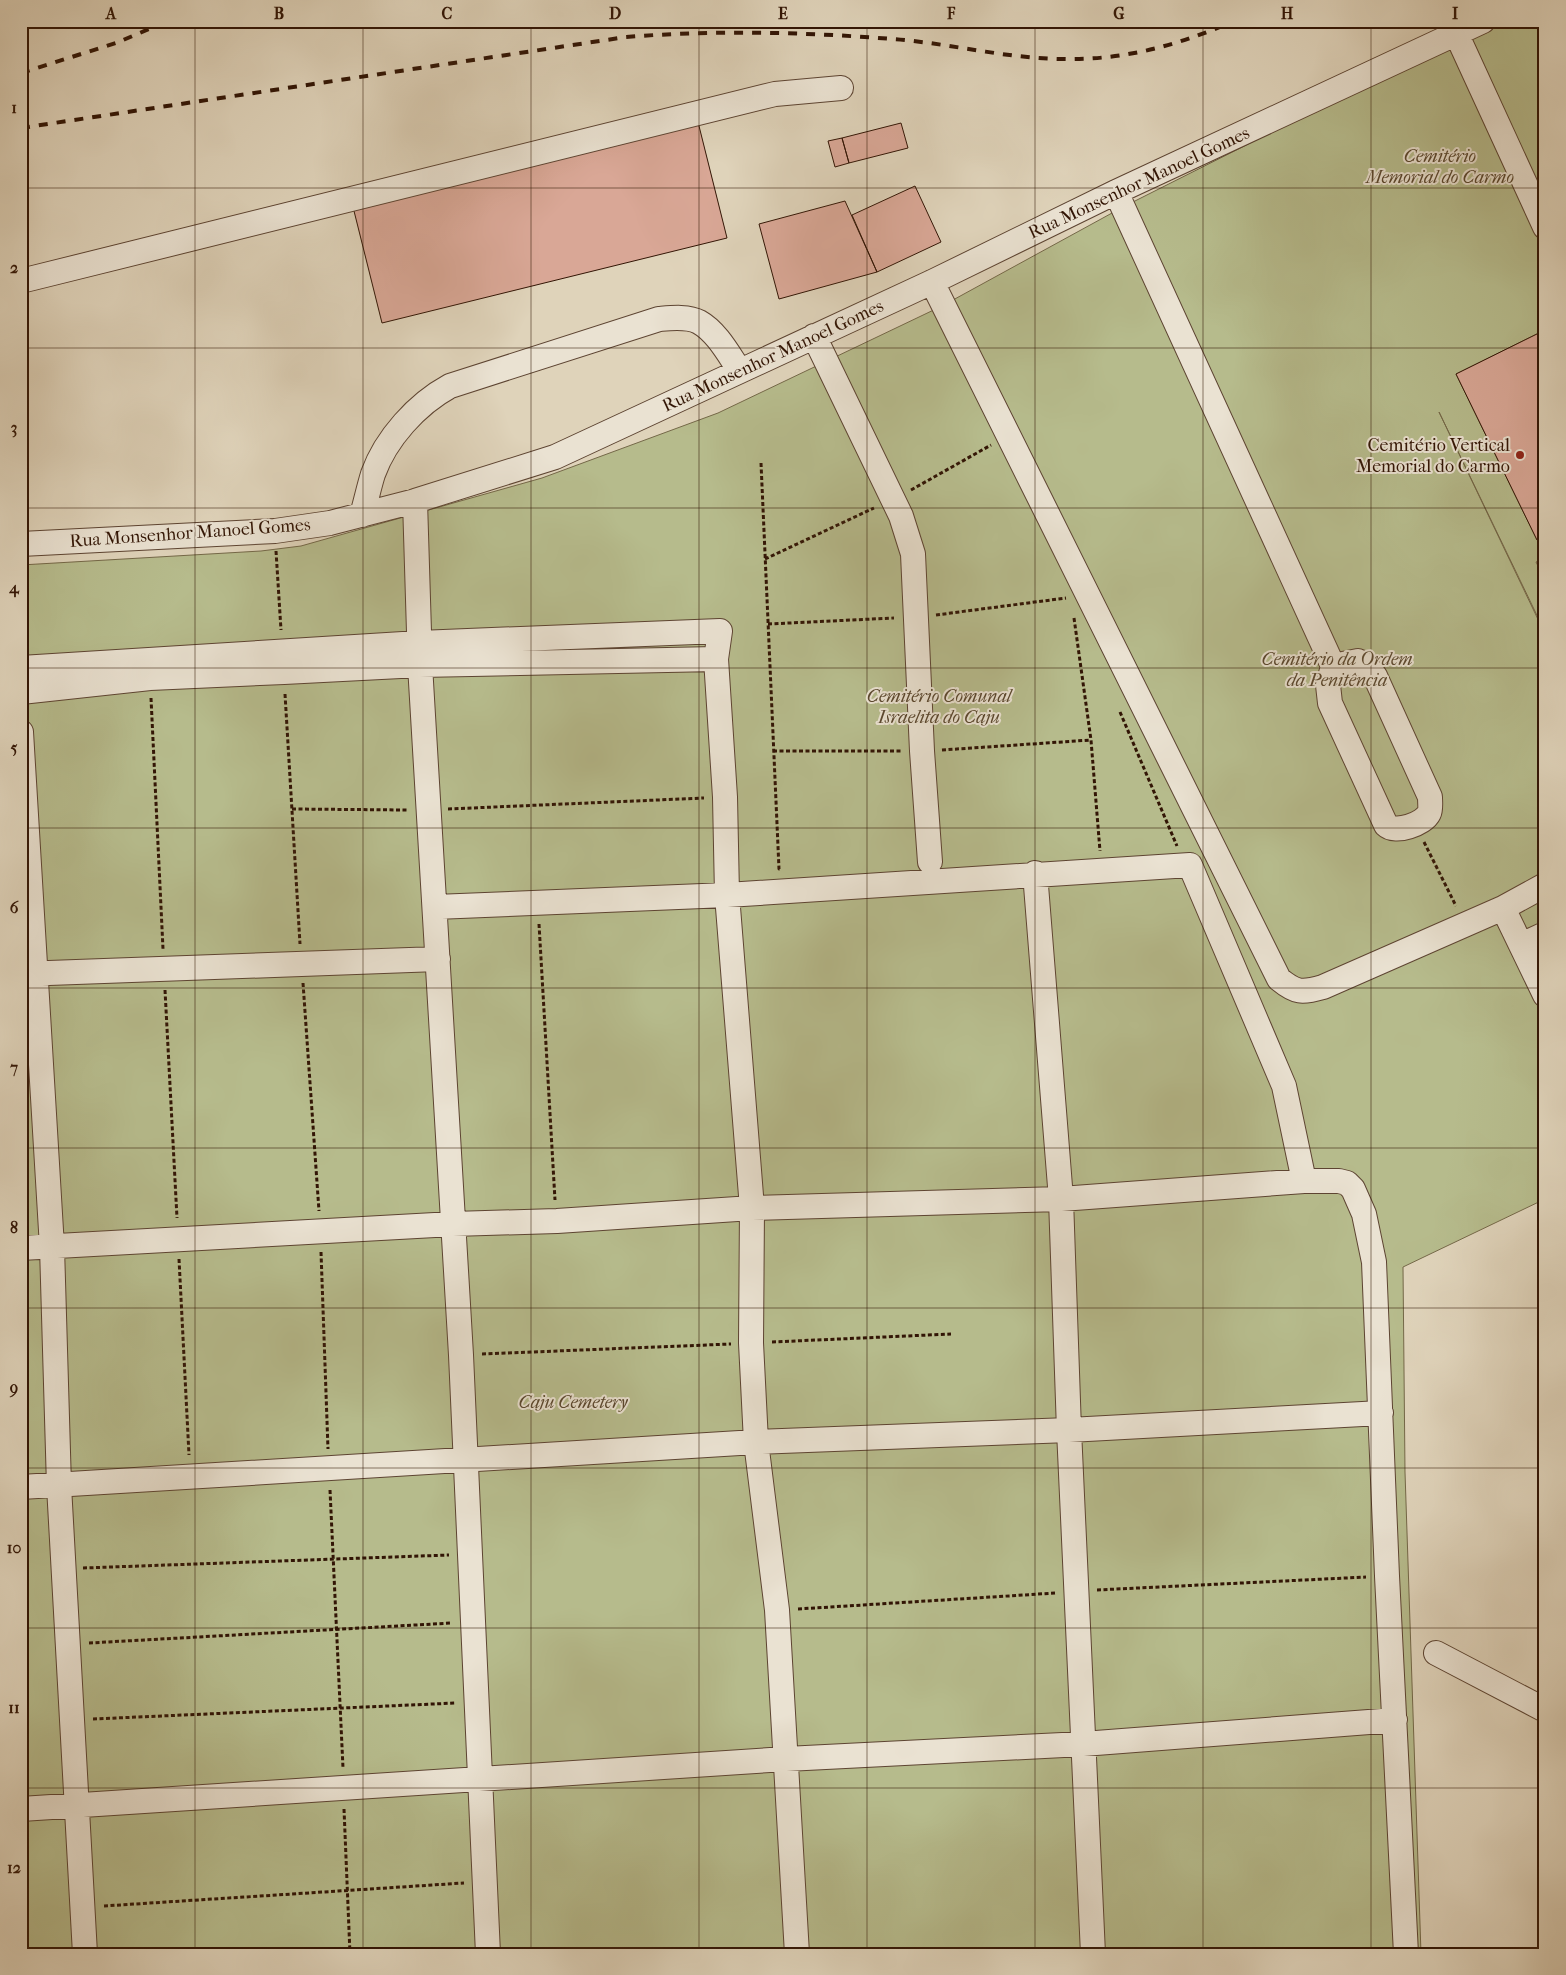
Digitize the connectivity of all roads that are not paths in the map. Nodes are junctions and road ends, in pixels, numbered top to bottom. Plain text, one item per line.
1 (1483, 21) edge
2 (1456, 33) junction
3 (841, 88) dead end
4 (1116, 192) junction
5 (1545, 227) edge
6 (21, 281) edge
7 (932, 282) junction
8 (814, 336) junction
9 (740, 371) junction
10 (415, 501) junction
11 (362, 515) junction
12 (21, 544) edge
13 (420, 654) junction
14 (1333, 666) junction
15 (21, 668) edge
16 (21, 692) edge
17 (21, 732) edge
18 (930, 862) dead end
19 (1035, 873) junction
20 (1545, 885) edge
21 (727, 895) junction
22 (435, 907) junction
23 (1503, 908) junction
24 (1545, 934) edge
25 (1521, 945) junction
26 (438, 959) junction
27 (29, 974) edge
28 (1544, 991) edge
29 (1304, 1181) junction
30 (1061, 1199) junction
31 (752, 1208) junction
32 (453, 1224) junction
33 (52, 1247) junction
34 (21, 1248) edge
35 (1381, 1413) junction
36 (1069, 1430) junction
37 (756, 1442) junction
38 (466, 1460) junction
39 (59, 1486) junction
40 (21, 1487) edge
41 (1436, 1653) dead end
42 (1545, 1710) edge
43 (1395, 1720) junction
44 (1083, 1744) junction
45 (786, 1759) junction
46 (480, 1778) junction
47 (78, 1805) junction
48 (21, 1809) edge
49 (85, 1954) edge
50 (488, 1954) edge
51 (797, 1954) edge
52 (1093, 1954) edge
53 (1406, 1954) edge

1 - 2 street, Rua Monsenhor Manoel Gomes
2 - 4 street, Rua Monsenhor Manoel Gomes
2 - 5 street
3 - 6 street
4 - 7 street, Rua Monsenhor Manoel Gomes
4 - 14 street
7 - 8 street, Rua Monsenhor Manoel Gomes
7 - 23 street
8 - 9 street, Rua Monsenhor Manoel Gomes
8 - 18 street
9 - 10 street, Rua Monsenhor Manoel Gomes
9 - 11 street
10 - 11 street, Rua Monsenhor Manoel Gomes
10 - 13 street
11 - 12 street, Rua Monsenhor Manoel Gomes
13 - 15 street
13 - 16 street
13 - 21 street
13 - 22 street
14 - 14 street
17 - 27 street
19 - 21 street
19 - 29 street
19 - 30 street
20 - 23 street
21 - 22 street
21 - 31 street
22 - 26 street
23 - 25 street
24 - 25 street
25 - 28 street
26 - 27 street
26 - 32 street
27 - 33 street
29 - 30 street
29 - 35 street
30 - 31 street
30 - 36 street
31 - 32 street
31 - 37 street
32 - 33 street
32 - 38 street
33 - 34 street
33 - 39 street
35 - 36 street
35 - 43 street
36 - 37 street
36 - 44 street
37 - 38 street
37 - 45 street
38 - 39 street
38 - 46 street
39 - 40 street
39 - 47 street
41 - 42 street
43 - 44 street
43 - 53 street
44 - 45 street
44 - 52 street
45 - 46 street
45 - 51 street
46 - 47 street
46 - 50 street
47 - 48 street
47 - 49 street

